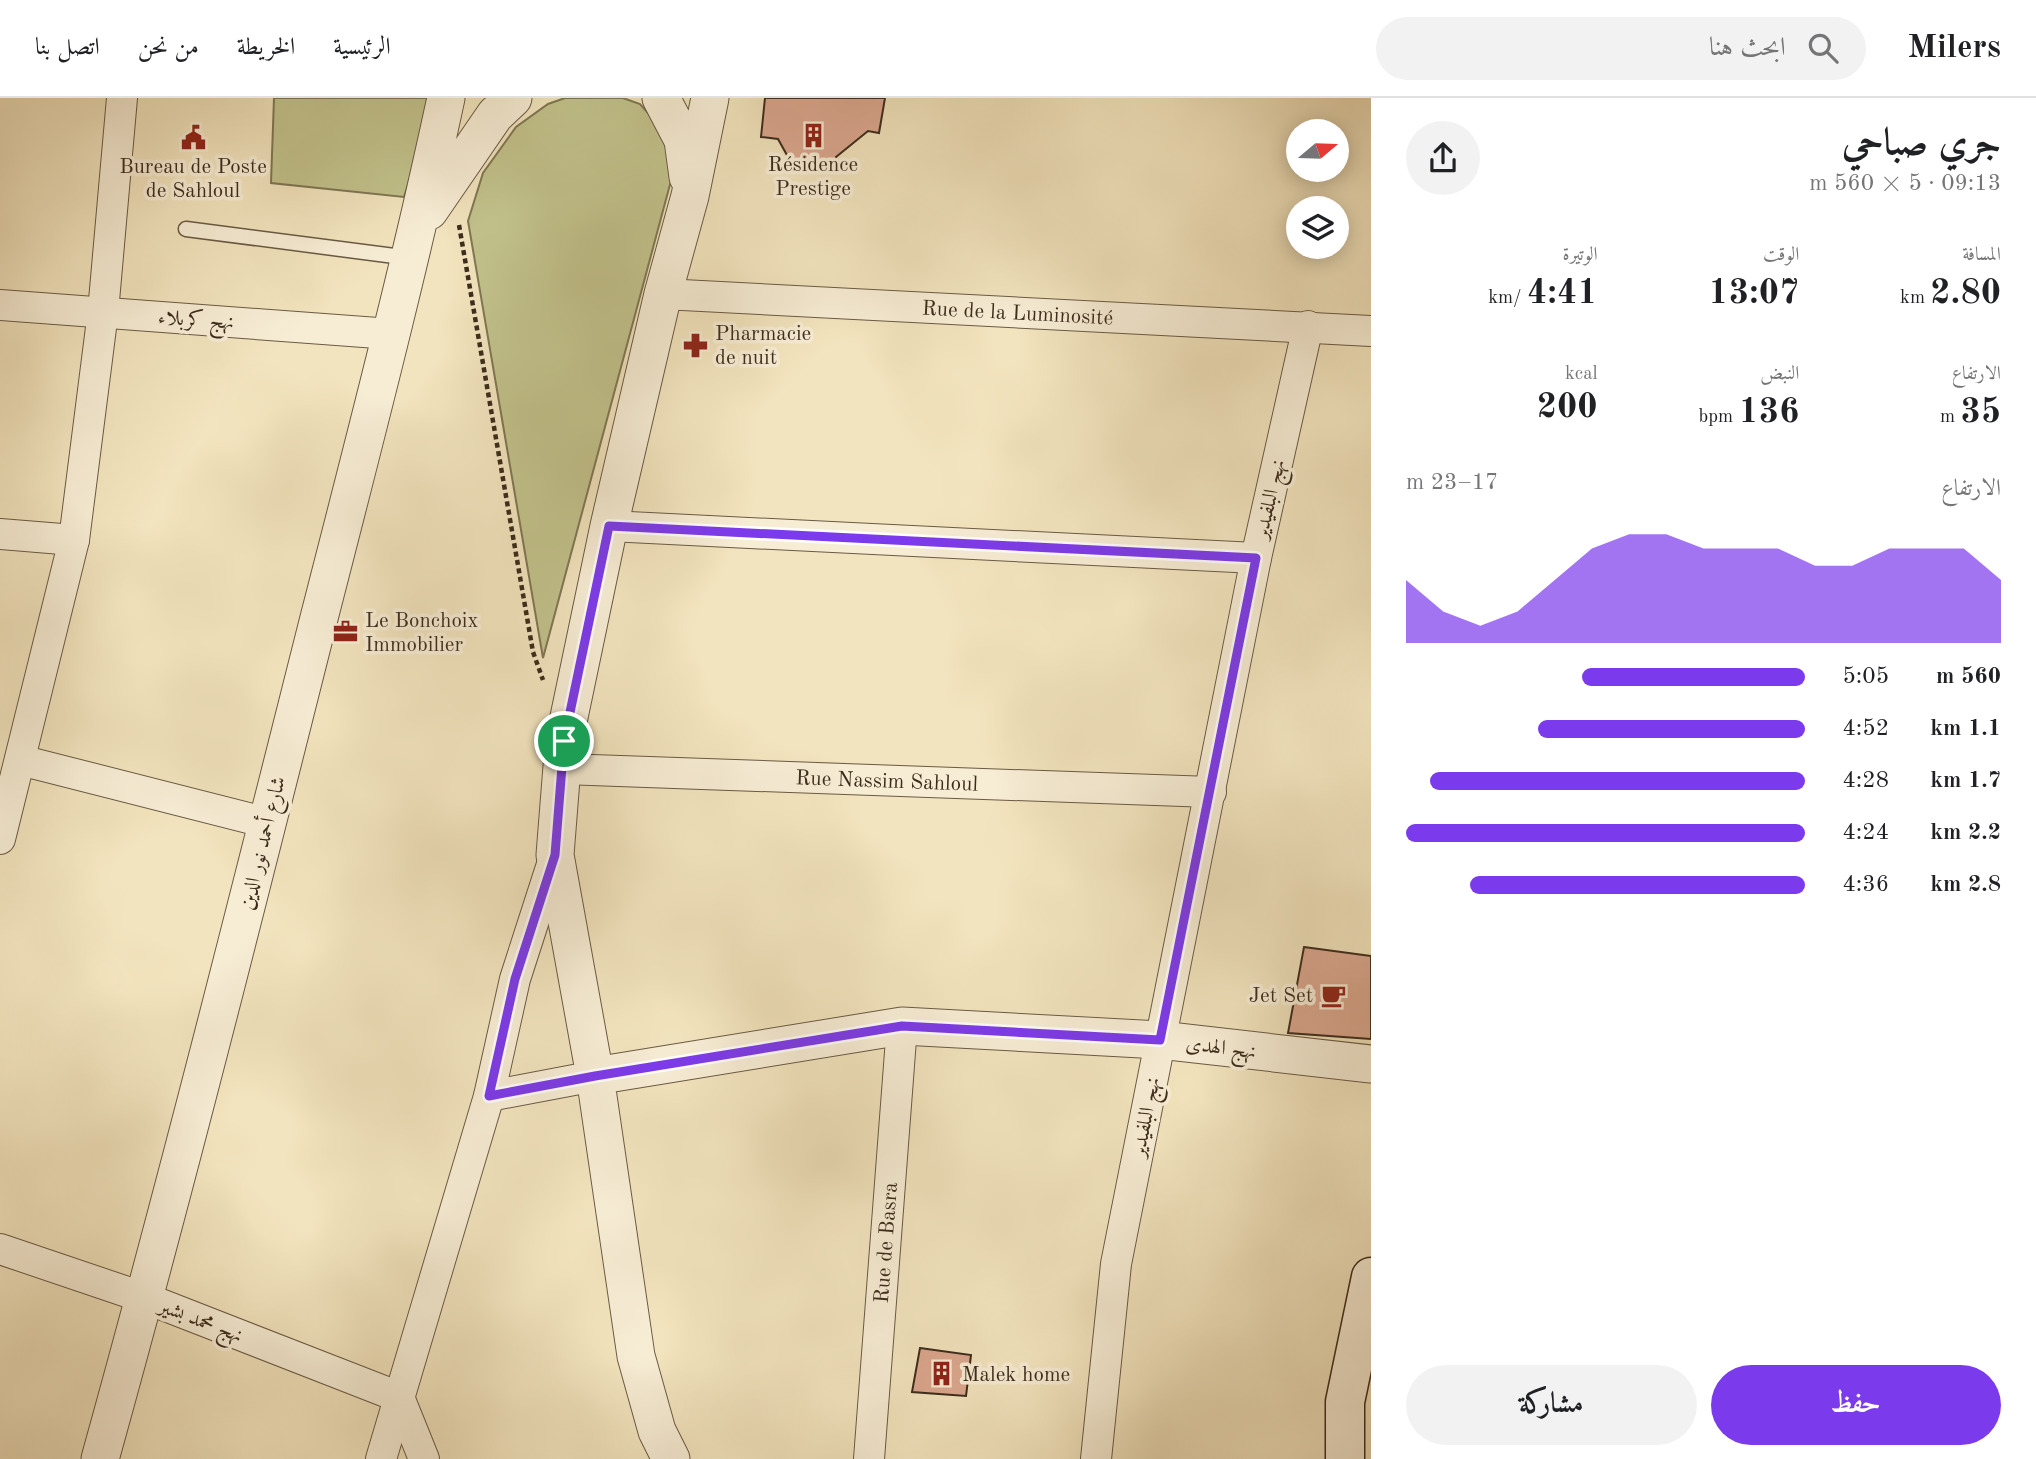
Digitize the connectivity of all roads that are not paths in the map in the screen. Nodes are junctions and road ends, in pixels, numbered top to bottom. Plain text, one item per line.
1 (122, 98) edge
2 (446, 98) edge
3 (513, 98) edge
4 (661, 98) edge
5 (709, 98) edge
6 (690, 196) junction
7 (186, 229) dead end
8 (414, 242) junction
9 (663, 294) junction
10 (0, 305) edge
11 (103, 312) junction
12 (1308, 326) junction
13 (1371, 331) edge
14 (391, 334) junction
15 (609, 526) junction
16 (0, 534) edge
17 (74, 540) junction
18 (1256, 558) junction
19 (20, 761) junction
20 (563, 769) junction
21 (1211, 792) junction
22 (268, 823) junction
23 (0, 839) edge
24 (555, 855) junction
25 (902, 1026) junction
26 (1160, 1040) junction
27 (1371, 1064) edge
28 (595, 1076) junction
29 (489, 1096) junction
30 (0, 1249) edge
31 (1371, 1277) edge
32 (145, 1298) junction
33 (399, 1397) junction
34 (100, 1459) edge
35 (381, 1459) edge
36 (424, 1459) edge
37 (671, 1459) edge
38 (869, 1459) edge
39 (1096, 1459) edge
40 (1345, 1459) edge

1 - 11 street
2 - 8 street, شارع أحمد نور الدين
3 - 8 street, شارع أحمد نور الدين
4 - 6 street
5 - 6 street
6 - 9 street
7 - 8 lane
8 - 14 street, شارع أحمد نور الدين
9 - 12 street, Rue de la Luminosité
9 - 15 street
10 - 11 street, نهج كربلاء
11 - 14 street, نهج كربلاء
11 - 17 street
12 - 13 street, Rue de la Luminosité
12 - 18 street, نهج البلفيدير
14 - 22 street, شارع أحمد نور الدين
15 - 18 street
15 - 20 street
16 - 17 street
17 - 19 street
18 - 21 street, نهج البلفيدير
19 - 22 street
19 - 23 street
20 - 21 street, Rue Nassim Sahloul
20 - 24 street
21 - 26 street, نهج البلفيدير
22 - 32 street, شارع أحمد نور الدين
24 - 28 street
24 - 29 street
25 - 26 street, نهج الهدى
25 - 28 street, نهج الهدى
25 - 38 street, Rue de Basra
26 - 27 street, نهج الهدى
26 - 39 street, نهج البلفيدير
28 - 29 street, نهج الهدى
28 - 37 street
29 - 33 street
30 - 32 street, نهج محمد بشير
31 - 40 main road
32 - 33 street, نهج محمد بشير
32 - 34 street, شارع أحمد نور الدين
33 - 35 street
33 - 36 street

